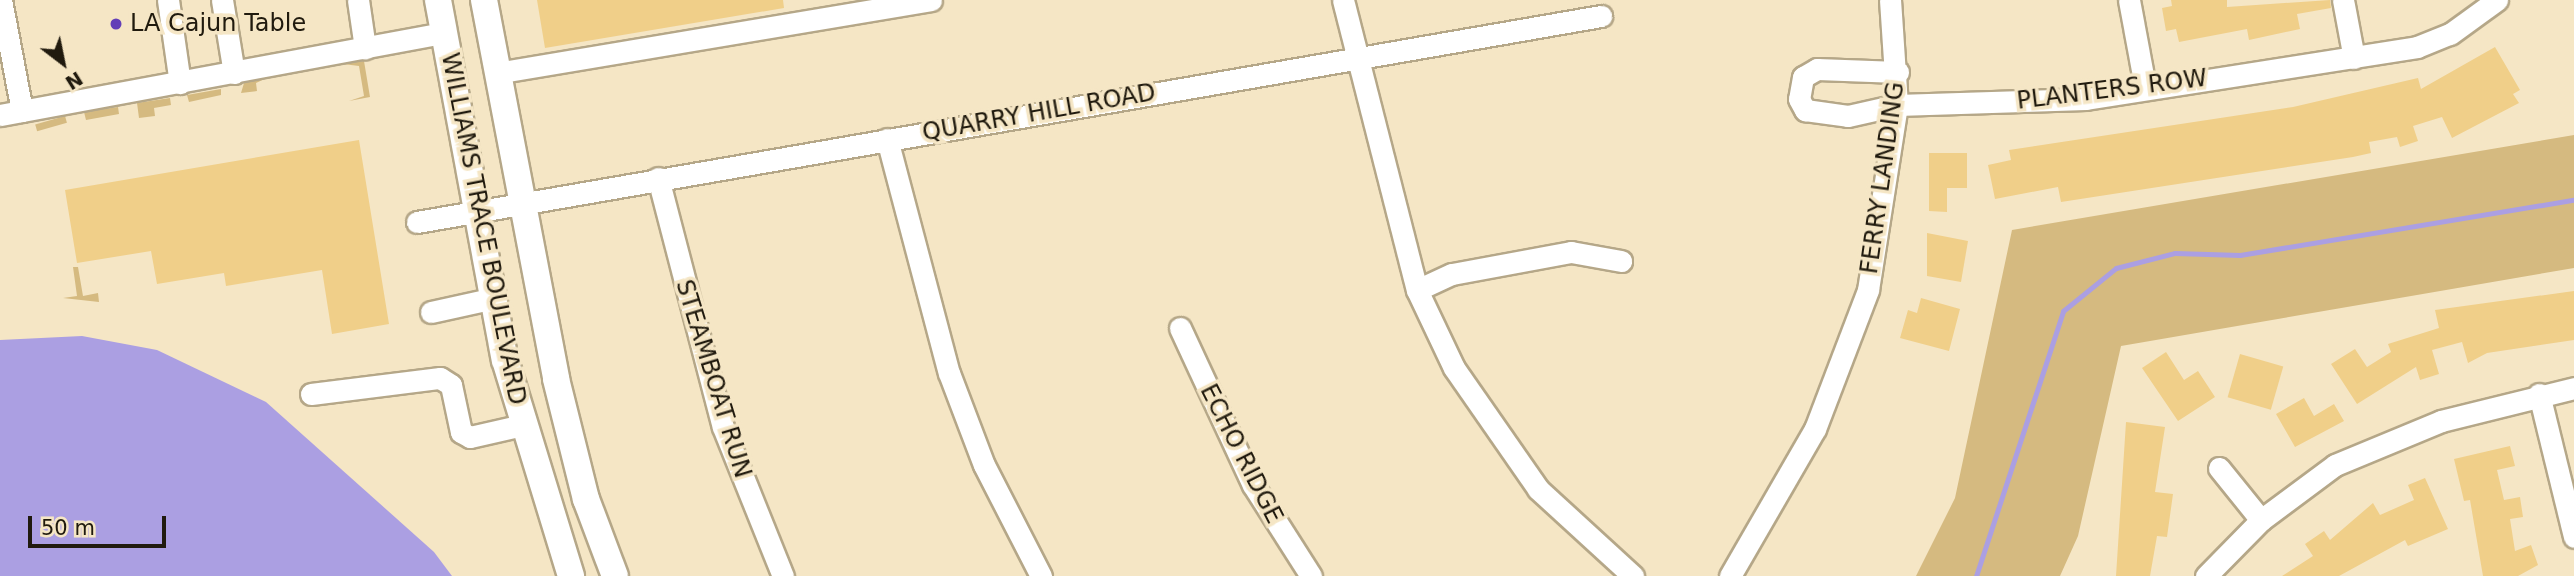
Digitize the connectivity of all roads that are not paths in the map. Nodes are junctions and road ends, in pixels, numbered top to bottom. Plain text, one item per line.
1 (1, 0) edge
2 (167, 0) edge
3 (222, 0) edge
4 (358, 0) edge
5 (438, 0) edge
6 (484, 0) edge
7 (931, 0) edge
8 (1343, 0) edge
9 (1353, 0) edge
10 (1890, 0) edge
11 (2129, 0) edge
12 (2343, 0) edge
13 (2497, 0) edge
14 (1601, 16) dead end
15 (444, 33) junction
16 (365, 48) junction
17 (1357, 58) junction
18 (2354, 58) junction
19 (1898, 72) junction
20 (234, 73) junction
21 (496, 73) junction
22 (180, 83) junction
23 (2145, 86) junction
24 (1897, 105) junction
25 (22, 111) junction
26 (0, 115) edge
27 (887, 139) junction
28 (659, 178) junction
29 (519, 202) junction
30 (478, 212) junction
31 (417, 222) dead end
32 (1621, 261) dead end
33 (1417, 290) junction
34 (494, 298) junction
35 (431, 312) dead end
36 (1180, 328) dead end
37 (2574, 388) edge
38 (311, 394) dead end
39 (2539, 394) junction
40 (523, 425) junction
41 (2219, 468) dead end
42 (2260, 520) junction
43 (2574, 537) edge
44 (571, 576) edge
45 (615, 576) edge
46 (783, 576) edge
47 (1041, 576) edge
48 (1311, 576) edge
49 (1633, 576) edge
50 (1730, 576) edge
51 (2206, 576) edge

1 - 25 street
2 - 22 street
3 - 20 street
4 - 16 street
5 - 15 main road, WILLIAMS TRACE BOULEVARD
6 - 21 main road, WILLIAMS TRACE BOULEVARD
7 - 21 street
8 - 17 street
9 - 17 street
10 - 19 street, FERRY LANDING
11 - 23 street
12 - 18 street
13 - 18 street, PLANTERS ROW
14 - 17 street, QUARRY HILL ROAD
15 - 16 street
15 - 30 main road, WILLIAMS TRACE BOULEVARD
16 - 20 street
17 - 27 street, QUARRY HILL ROAD
17 - 33 street
18 - 23 street, PLANTERS ROW
19 - 24 street, FERRY LANDING
19 - 24 street, PLANTERS ROW
20 - 22 street
21 - 29 main road, WILLIAMS TRACE BOULEVARD
22 - 25 street
23 - 24 street, PLANTERS ROW
24 - 50 street, FERRY LANDING
25 - 26 street
27 - 28 street, QUARRY HILL ROAD
27 - 47 street
28 - 29 street, QUARRY HILL ROAD
28 - 46 street, STEAMBOAT RUN
29 - 30 street, QUARRY HILL ROAD
29 - 45 main road, WILLIAMS TRACE BOULEVARD
30 - 31 street, QUARRY HILL ROAD
30 - 34 main road, WILLIAMS TRACE BOULEVARD
32 - 33 street
33 - 49 street
34 - 35 street
34 - 40 main road, WILLIAMS TRACE BOULEVARD
36 - 48 street, ECHO RIDGE
37 - 39 street
38 - 40 street
39 - 42 street
39 - 43 street
40 - 44 main road, WILLIAMS TRACE BOULEVARD
41 - 42 street
42 - 51 street

